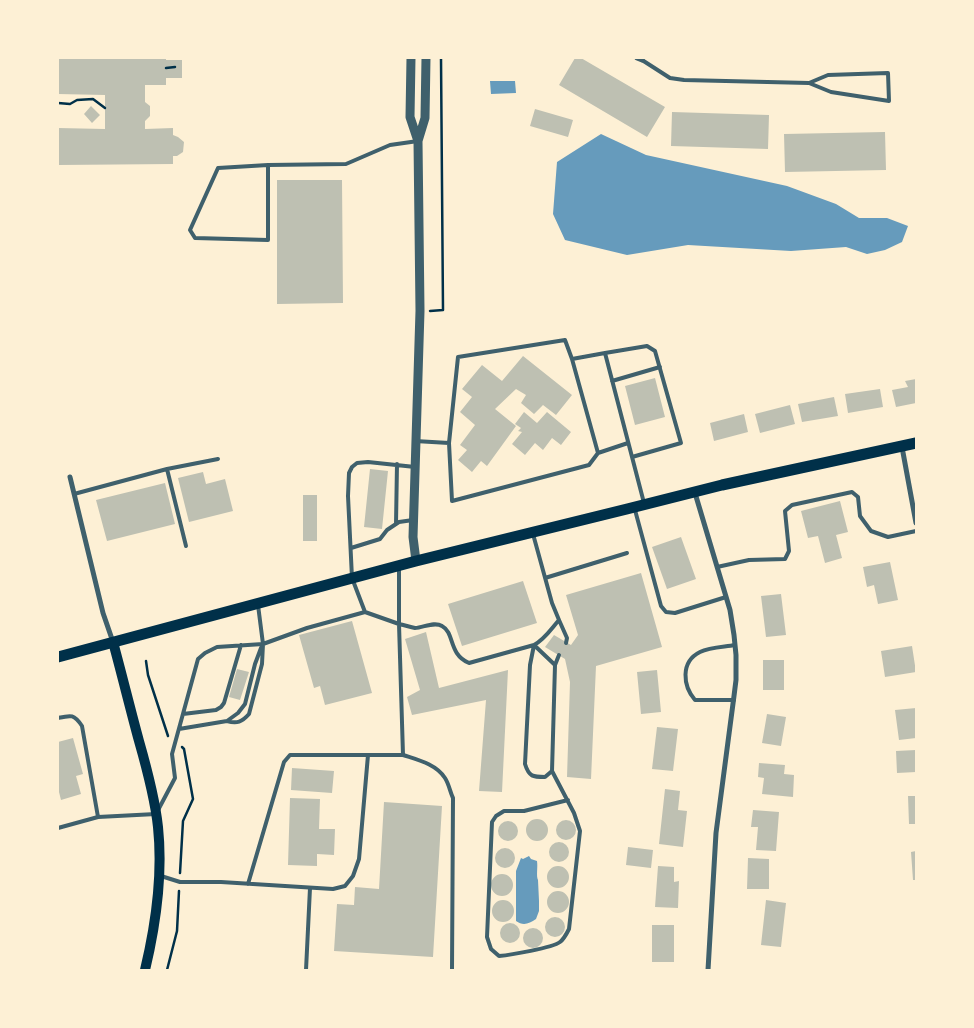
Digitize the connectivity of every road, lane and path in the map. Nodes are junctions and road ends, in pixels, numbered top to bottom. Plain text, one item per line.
1 (411, 58) edge
2 (426, 58) edge
3 (441, 58) edge
4 (640, 58) edge
5 (175, 67) dead end
6 (166, 68) dead end
7 (809, 82) junction
8 (58, 103) edge
9 (105, 108) dead end
10 (418, 141) junction
11 (268, 165) junction
12 (420, 311) junction
13 (605, 353) junction
14 (572, 359) junction
15 (660, 367) junction
16 (612, 381) junction
17 (415, 441) junction
18 (449, 443) junction
19 (628, 443) junction
20 (916, 443) edge
21 (902, 446) junction
22 (598, 453) junction
23 (632, 457) junction
24 (218, 459) dead end
25 (397, 464) junction
26 (415, 466) junction
27 (167, 469) junction
28 (70, 477) dead end
29 (695, 492) junction
30 (74, 494) junction
31 (640, 506) junction
32 (413, 520) junction
33 (396, 524) junction
34 (916, 524) edge
35 (916, 531) edge
36 (533, 532) junction
37 (186, 546) dead end
38 (351, 548) junction
39 (627, 553) dead end
40 (416, 560) junction
41 (399, 565) junction
42 (717, 567) junction
43 (352, 578) junction
44 (545, 578) junction
45 (726, 597) junction
46 (258, 603) junction
47 (365, 612) junction
48 (559, 620) junction
49 (399, 624) junction
50 (113, 642) junction
51 (566, 643) dead end
52 (262, 644) junction
53 (240, 645) junction
54 (534, 645) junction
55 (735, 645) junction
56 (559, 655) dead end
57 (58, 657) edge
58 (146, 662) dead end
59 (555, 664) junction
60 (734, 700) junction
61 (183, 714) junction
62 (58, 718) edge
63 (227, 721) junction
64 (179, 729) junction
65 (167, 734) dead end
66 (184, 749) dead end
67 (368, 755) junction
68 (403, 755) junction
69 (552, 771) junction
70 (568, 800) junction
71 (156, 814) junction
72 (98, 817) junction
73 (58, 828) edge
74 (181, 861) dead end
75 (159, 876) junction
76 (248, 884) junction
77 (310, 888) junction
78 (179, 897) dead end
79 (145, 970) edge
80 (167, 970) edge
81 (306, 970) edge
82 (452, 970) edge
83 (708, 970) edge

1 - 10 street
2 - 10 street
3 - 12 path
4 - 7 lane
5 - 6 path
7 - 7 lane
8 - 9 path
10 - 11 lane
10 - 12 street
11 - 11 lane
12 - 17 street
13 - 14 lane
13 - 15 lane
13 - 16 lane
14 - 18 lane
14 - 22 lane
15 - 16 lane
15 - 23 lane
16 - 19 lane
17 - 18 lane
17 - 26 street
18 - 22 lane
19 - 22 lane
19 - 23 lane
20 - 21 main road
21 - 29 main road
21 - 34 street
23 - 31 lane
24 - 27 lane
25 - 26 lane
25 - 33 lane
25 - 38 lane
26 - 32 street
27 - 30 lane
27 - 37 lane
28 - 30 street
29 - 31 main road
29 - 42 street
30 - 50 street
31 - 36 main road
31 - 45 lane
32 - 33 lane
32 - 40 street
33 - 38 lane
35 - 42 lane
36 - 40 main road
36 - 44 lane
38 - 43 lane
39 - 44 lane
40 - 41 main road
41 - 43 main road
41 - 49 lane
42 - 45 street
43 - 46 main road
43 - 47 lane
44 - 48 lane
45 - 55 street
46 - 50 main road
46 - 52 lane
47 - 49 lane
47 - 52 lane
48 - 51 lane
48 - 54 lane
49 - 54 lane
49 - 68 lane
50 - 57 main road
50 - 71 main road
52 - 53 lane
52 - 63 lane
52 - 63 lane
53 - 61 lane
53 - 61 lane
54 - 59 lane
54 - 69 lane
55 - 60 street
55 - 60 lane
56 - 59 lane
58 - 65 path
59 - 69 lane
60 - 83 street
61 - 64 lane
62 - 72 lane
63 - 64 lane
64 - 71 lane
66 - 74 path
67 - 68 lane
67 - 76 lane
67 - 77 lane
68 - 82 lane
69 - 70 lane
70 - 70 lane
71 - 72 lane
71 - 75 main road
72 - 73 lane
75 - 76 lane
75 - 79 main road
76 - 77 lane
77 - 81 lane
78 - 80 path

